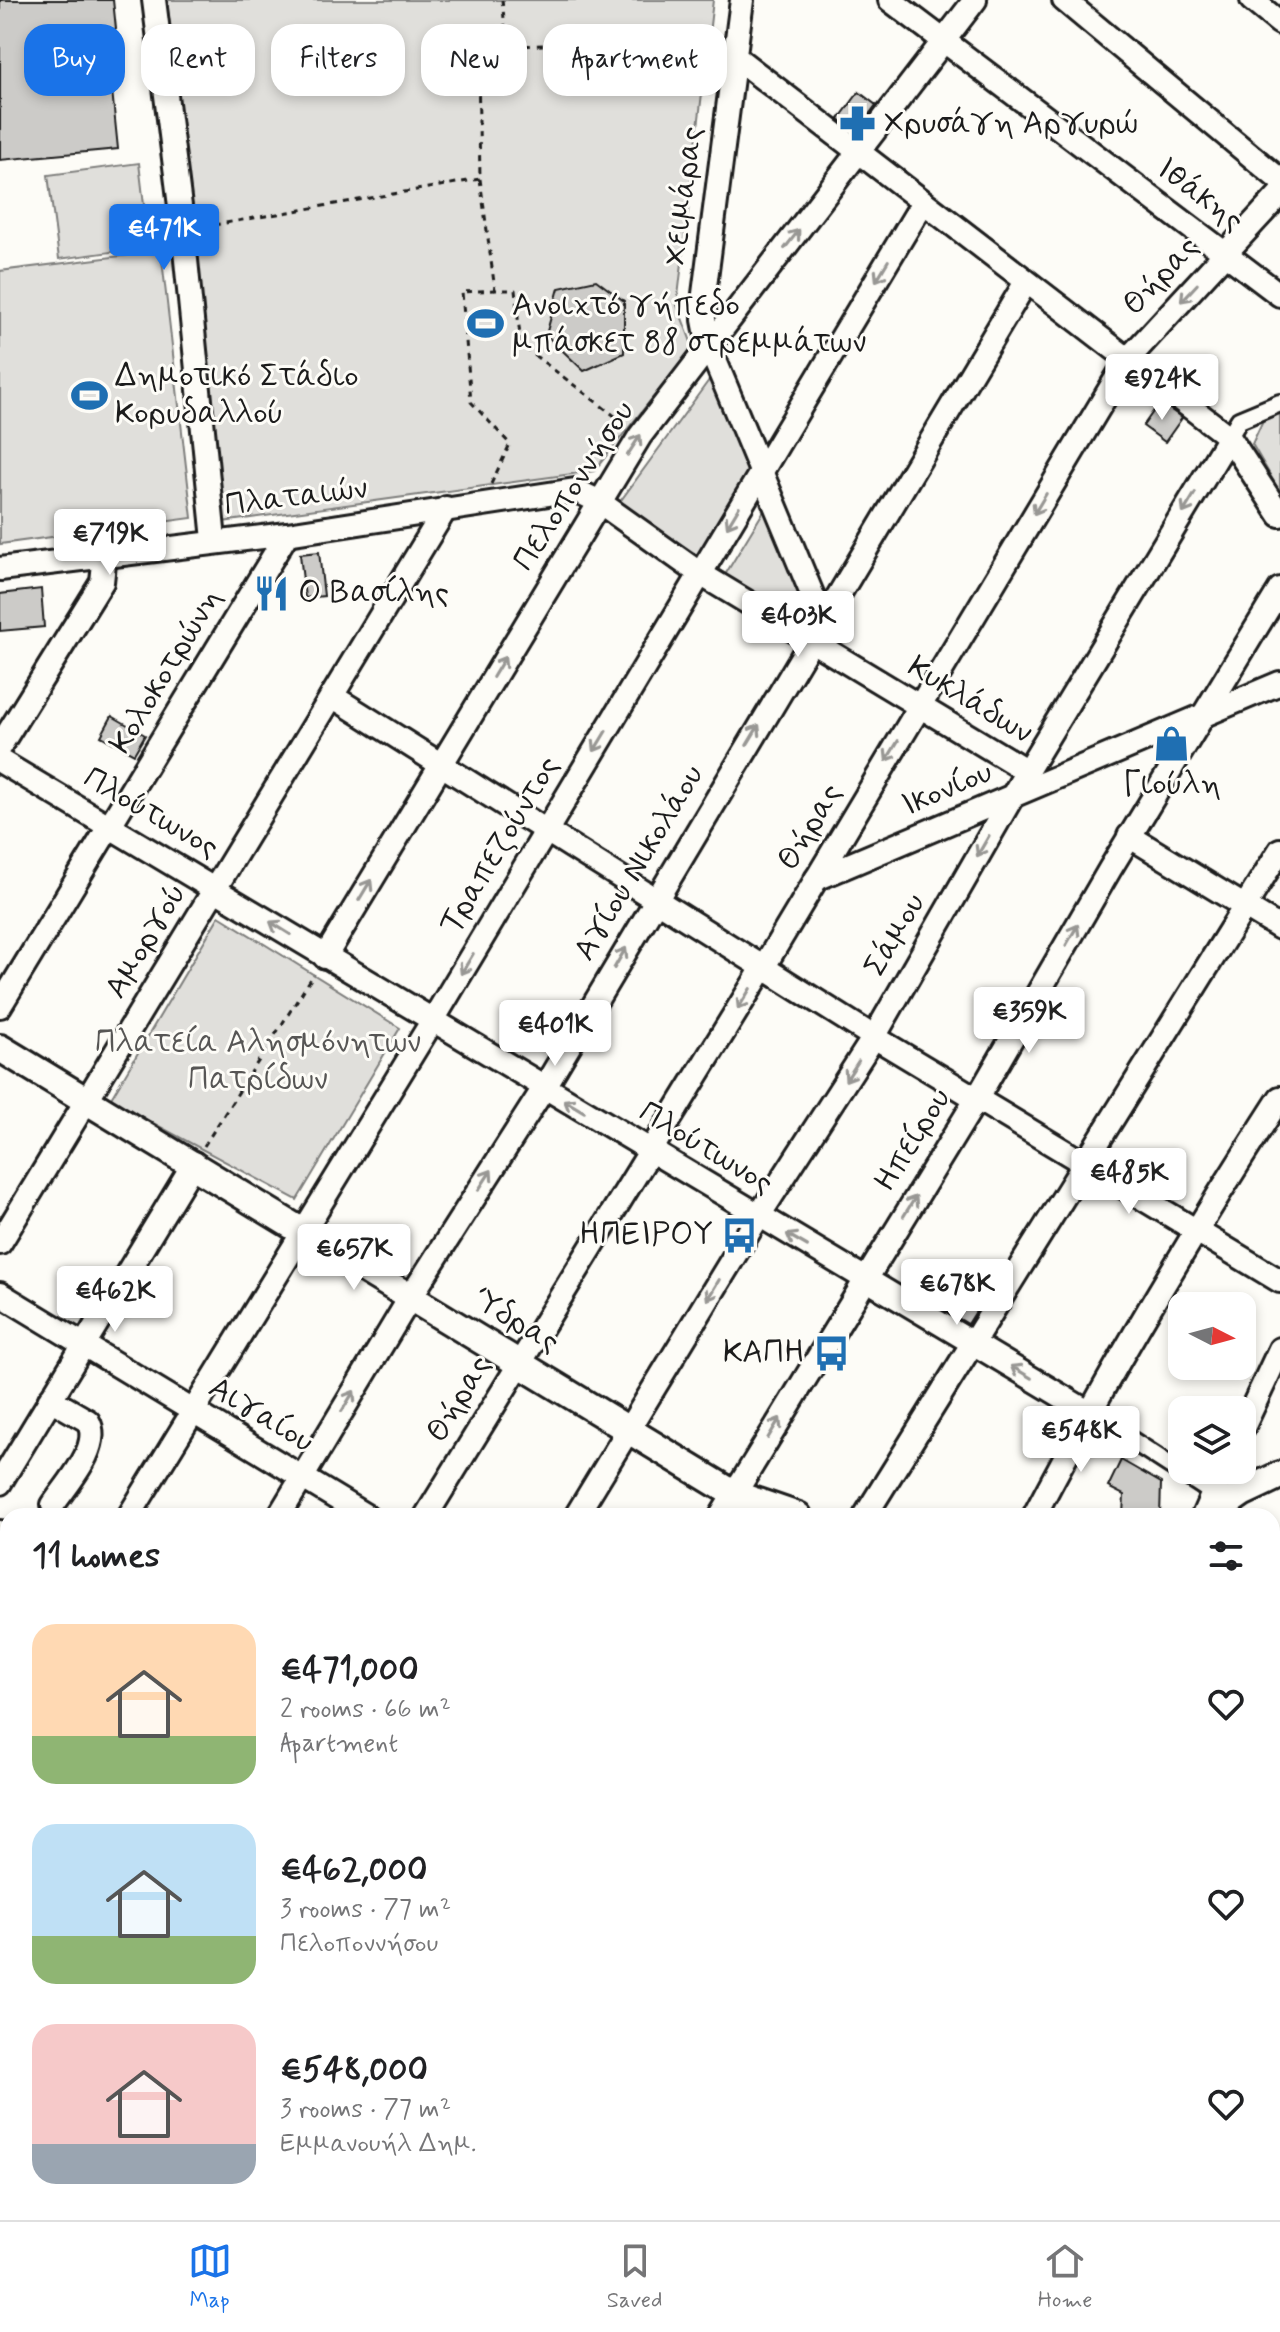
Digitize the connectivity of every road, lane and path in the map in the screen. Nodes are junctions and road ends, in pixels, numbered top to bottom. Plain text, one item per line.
1 (154, 0) edge
2 (502, 0) edge
3 (742, 0) edge
4 (890, 0) edge
5 (975, 0) edge
6 (1064, 0) edge
7 (1252, 0) edge
8 (1280, 23) edge
9 (505, 24) edge
10 (943, 41) junction
11 (527, 46) edge
12 (735, 47) junction
13 (479, 96) edge
14 (859, 152) junction
15 (480, 179) junction
16 (1280, 180) edge
17 (1280, 194) edge
18 (922, 204) junction
19 (183, 230) junction
20 (1225, 254) junction
21 (1026, 282) junction
22 (495, 290) junction
23 (1280, 295) edge
24 (709, 346) junction
25 (1128, 359) junction
26 (1280, 403) edge
27 (640, 436) junction
28 (1229, 437) junction
29 (762, 469) junction
30 (598, 501) junction
31 (482, 503) junction
32 (446, 508) junction
33 (1280, 515) edge
34 (287, 534) junction
35 (214, 540) junction
36 (105, 554) junction
37 (0, 569) edge
38 (699, 573) junction
39 (1280, 589) edge
40 (822, 618) junction
41 (810, 639) junction
42 (1280, 683) edge
43 (332, 696) junction
44 (918, 707) junction
45 (1201, 716) junction
46 (0, 746) edge
47 (0, 761) edge
48 (441, 764) junction
49 (1027, 771) junction
50 (1012, 796) junction
51 (108, 827) junction
52 (547, 830) junction
53 (1129, 836) junction
54 (1280, 850) edge
55 (816, 879) junction
56 (216, 888) junction
57 (654, 900) junction
58 (1245, 907) junction
59 (1280, 928) edge
60 (325, 957) junction
61 (763, 968) junction
62 (0, 1006) edge
63 (433, 1020) junction
64 (874, 1037) junction
65 (0, 1048) edge
66 (544, 1088) junction
67 (1280, 1098) edge
68 (87, 1100) junction
69 (976, 1100) junction
70 (651, 1152) junction
71 (194, 1163) junction
72 (1088, 1163) junction
73 (758, 1217) junction
74 (302, 1230) junction
75 (1195, 1230) junction
76 (0, 1243) edge
77 (864, 1279) junction
78 (1280, 1281) edge
79 (0, 1294) edge
80 (410, 1298) junction
81 (973, 1343) junction
82 (82, 1344) junction
83 (1280, 1349) edge
84 (519, 1363) junction
85 (50, 1399) junction
86 (1256, 1400) edge
87 (191, 1411) junction
88 (1088, 1412) junction
89 (629, 1429) junction
90 (1280, 1475) edge
91 (303, 1477) junction
92 (0, 1483) edge
93 (1217, 1484) edge
94 (53, 1505) dead end
95 (727, 1505) edge
96 (134, 1508) edge
97 (284, 1508) edge
98 (353, 1508) edge
99 (431, 1508) edge
100 (581, 1508) edge
101 (870, 1508) edge
102 (1038, 1508) edge
103 (1208, 1508) edge

1 - 19 street
2 - 9 path
3 - 12 street, Χειμάρας
4 - 10 street, Ιθάκης
5 - 10 street, Πελοποννήσου
6 - 16 street
7 - 8 street
10 - 14 street, Πελοποννήσου
10 - 20 street, Ιθάκης
11 - 12 path
12 - 14 street
12 - 24 street, Χειμάρας
13 - 15 path
14 - 18 street
24 -> 14 street, Πελοποννήσου
15 - 19 path
15 - 22 path
17 - 20 street, Θήρας
18 - 21 street
18 -> 29 street, Τραπεζούντος
19 - 35 street
20 - 23 street, Ιθάκης
20 -> 25 street, Θήρας
21 - 25 street
21 - 40 street, Αγίου Νικολάου
22 - 27 path
22 - 31 path
24 - 27 street, Πελοποννήσου
24 - 29 street, Χειμάρας
25 - 28 street
25 -> 44 street, Θήρας
26 - 28 street, Σάμου
30 -> 27 street, Πελοποννήσου
28 - 33 street
28 -> 49 street, Σάμου
29 -> 38 street, Τραπεζούντος
29 - 40 street, Χειμάρας
30 - 31 street, Πλαταιών
30 - 38 street, Κυκλάδων
48 -> 30 street, Πελοποννήσου
31 - 32 street, Πλαταιών
32 - 34 street, Πλαταιών
32 - 43 street, Αμοργού
34 - 35 street, Πλαταιών
34 - 51 street, Κολοκοτρώνη
35 - 36 street, Πλαταιών
36 - 37 street, Πλαταιών
36 - 46 street
38 - 41 street, Κυκλάδων
38 -> 52 street, Τραπεζούντος
39 - 45 street, Ηπείρου
40 - 41 street, Αγίου Νικολάου
41 - 44 street, Κυκλάδων
57 -> 41 street, Αγίου Νικολάου
42 - 45 street, Ικονίου
43 - 48 street
43 - 56 street, Αμοργού
44 - 49 street, Κυκλάδων
44 -> 55 street, Θήρας
45 - 50 street, Ικονίου
45 - 53 street, Ηπείρου
47 - 51 street, Πλούτωνος
48 - 52 street
60 -> 48 street, Πελοποννήσου
49 - 50 street, Σάμου
50 - 55 street, Ικονίου
50 -> 64 street, Σάμου
51 - 56 street, Πλούτωνος
51 - 62 street, Κολοκοτρώνη
52 - 57 street
52 -> 63 street, Τραπεζούντος
53 - 58 street
69 -> 53 street, Ηπείρου
54 - 58 street
55 - 61 street, Θήρας
60 -> 56 street, Πλούτωνος
56 - 68 street, Αμοργού
57 - 61 street
66 -> 57 street, Αγίου Νικολάου
58 - 59 street
58 - 72 street
60 - 63 street, Πλούτωνος
60 - 71 path
61 - 64 street
61 -> 70 street, Θήρας
63 - 66 street, Πλούτωνος
63 - 74 street, Τραπεζούντος
64 - 69 street
64 -> 73 street, Σάμου
65 - 68 street, Ύδρας
70 -> 66 street, Πλούτωνος
80 -> 66 street, Αγίου Νικολάου
67 - 75 street
68 - 71 street, Ύδρας
68 - 76 street, Αμοργού
69 - 72 street
77 -> 69 street, Ηπείρου
70 - 73 street, Πλούτωνος
70 - 84 street, Θήρας
71 - 74 street, Ύδρας
71 - 82 street
72 - 75 street
72 - 81 street
77 -> 73 street, Πλούτωνος
73 -> 89 street, Σάμου
74 - 80 street, Ύδρας
74 - 87 street, Τραπεζούντος
75 - 78 street
75 - 88 street
77 - 81 street, Πλούτωνος
95 -> 77 street, Ηπείρου
79 - 82 street, Αιγαίου
80 - 84 street, Ύδρας
91 -> 80 street, Αγίου Νικολάου
88 -> 81 street, Πλούτωνος
81 - 101 street
82 - 85 street
82 - 87 street, Αιγαίου
83 - 86 street
84 - 89 street, Ύδρας
84 - 99 street, Θήρας
85 - 92 street
85 - 94 street
87 - 91 street, Αιγαίου
87 - 96 street, Τραπεζούντος
88 - 102 street
88 - 103 street, Πλούτωνος
89 - 95 street, Ύδρας
89 - 100 street, Σάμου
90 - 103 street
91 - 97 street, Αγίου Νικολάου
91 - 98 street, Αιγαίου
93 - 103 street

